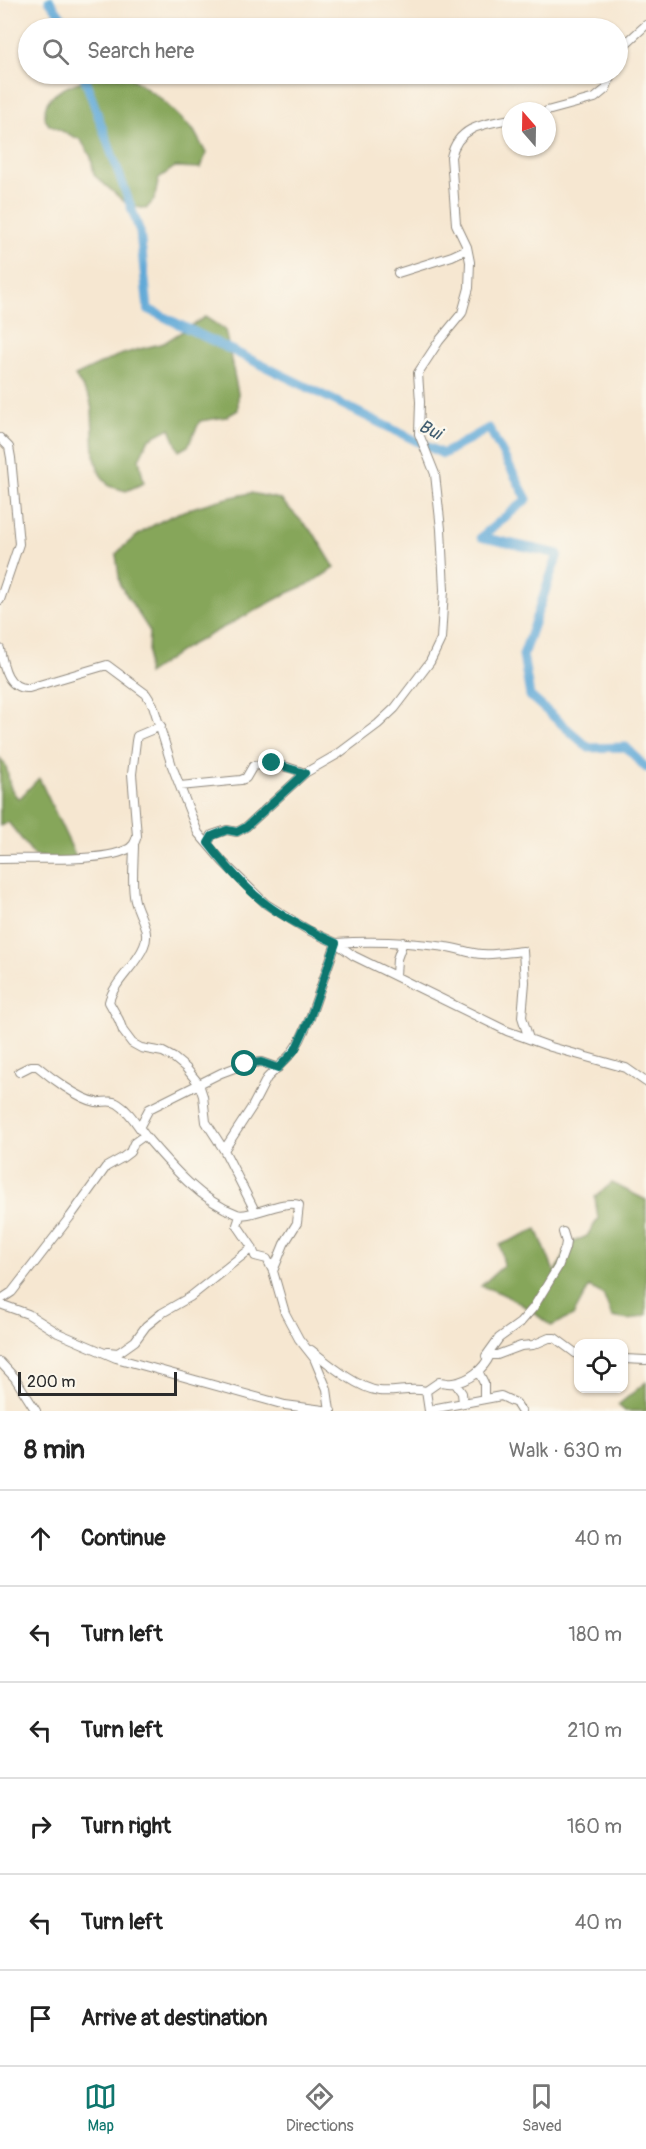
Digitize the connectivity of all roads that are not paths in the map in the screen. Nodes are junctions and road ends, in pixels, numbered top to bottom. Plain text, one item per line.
1 (646, 25) edge
2 (628, 42) edge
3 (608, 84) edge
4 (556, 109) edge
5 (502, 121) edge
6 (467, 249) junction
7 (398, 273) dead end
8 (0, 438) edge
9 (0, 600) edge
10 (0, 648) edge
11 (161, 726) junction
12 (305, 773) junction
13 (180, 786) junction
14 (208, 843) junction
15 (134, 844) junction
16 (0, 859) edge
17 (403, 942) junction
18 (336, 943) junction
19 (396, 975) junction
20 (529, 1039) junction
21 (278, 1068) junction
22 (19, 1072) dead end
23 (646, 1082) edge
24 (199, 1084) junction
25 (140, 1126) junction
26 (145, 1135) junction
27 (224, 1150) junction
28 (255, 1211) junction
29 (240, 1216) junction
30 (563, 1232) dead end
31 (252, 1250) junction
32 (273, 1271) junction
33 (0, 1302) edge
34 (299, 1340) junction
35 (574, 1351) edge
36 (100, 1352) junction
37 (628, 1359) edge
38 (646, 1360) edge
39 (0, 1362) edge
40 (486, 1363) junction
41 (478, 1371) junction
42 (454, 1383) junction
43 (426, 1391) junction
44 (484, 1400) junction
45 (463, 1403) junction
46 (284, 1408) edge
47 (36, 1411) edge
48 (331, 1411) edge
49 (431, 1411) edge
50 (521, 1411) edge

1 - 2 street
3 - 4 street
5 - 6 street
6 - 7 street
6 - 12 street
8 - 9 street
10 - 11 street
11 - 13 street
11 - 15 street
12 - 13 street
12 - 14 street
13 - 14 street
14 - 18 street
15 - 16 street
15 - 24 street
17 - 18 street
17 - 19 street
17 - 20 street
18 - 19 street
18 - 21 street
19 - 20 street
20 - 23 street
21 - 24 street
21 - 27 street
22 - 25 street
24 - 25 street
24 - 27 street
25 - 26 street
26 - 29 street
26 - 33 street
27 - 28 street
28 - 29 street
28 - 32 street
29 - 31 street
30 - 40 street
31 - 32 street
31 - 36 street
32 - 34 street
33 - 36 street
34 - 43 street
34 - 48 street
35 - 40 street
36 - 46 street
37 - 38 street
39 - 47 street
40 - 41 street
41 - 42 street
41 - 44 street
42 - 43 street
42 - 45 street
43 - 49 street
44 - 45 street
44 - 50 street
45 - 49 street
46 - 48 street

